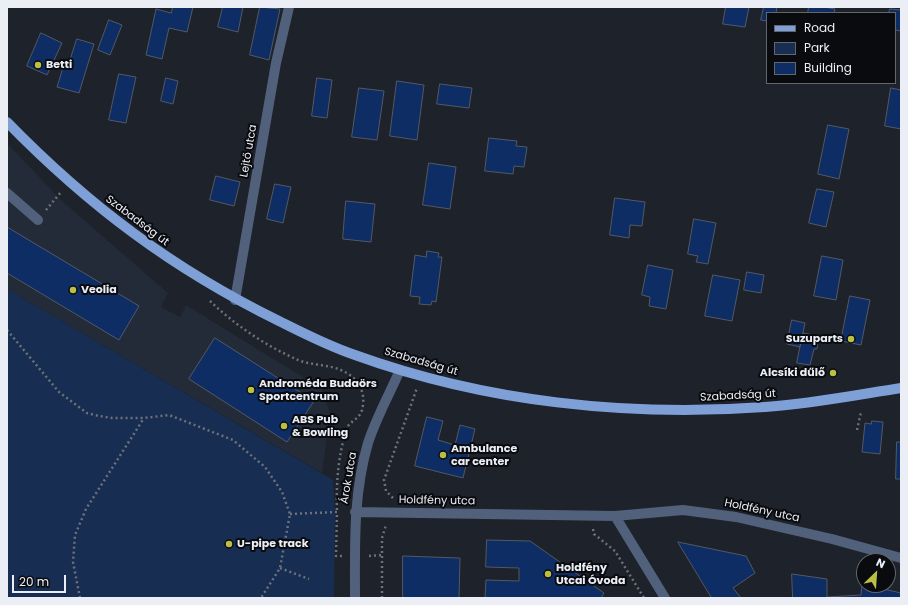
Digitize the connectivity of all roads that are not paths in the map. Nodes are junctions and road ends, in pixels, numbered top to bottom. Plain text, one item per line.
1 (289, 7) edge
2 (7, 122) edge
3 (7, 193) edge
4 (38, 220) road end
5 (235, 300) junction
6 (400, 370) junction
7 (901, 388) edge
8 (355, 512) junction
9 (615, 516) junction
10 (901, 558) edge
11 (355, 598) edge
12 (665, 598) edge

1 - 5 street, Lejtő utca
2 - 5 main road, Szabadság út
3 - 4 street
5 - 6 main road, Szabadság út
6 - 7 main road, Szabadság út
6 - 8 street, Árok utca
8 - 9 street, Holdfény utca
8 - 11 street, Árok utca
9 - 10 street, Holdfény utca
9 - 12 street

